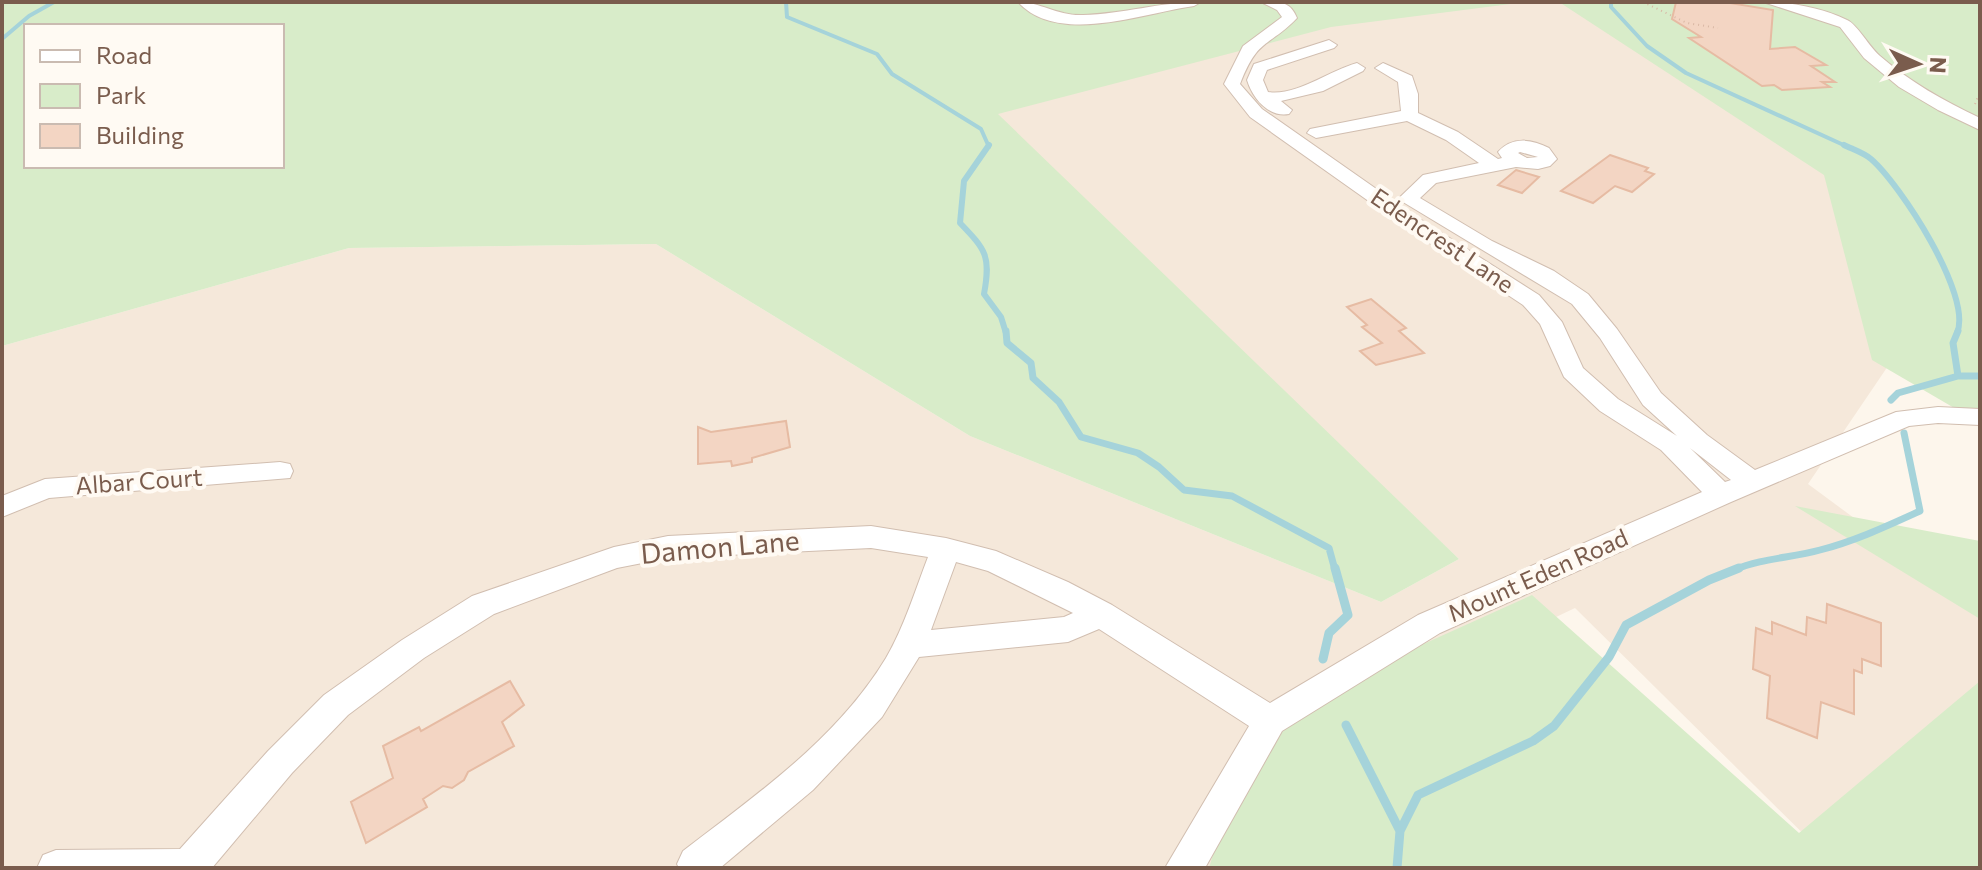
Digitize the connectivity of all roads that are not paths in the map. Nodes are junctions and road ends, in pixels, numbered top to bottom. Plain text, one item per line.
1 (1025, 2) edge
2 (1194, 2) edge
3 (1268, 2) edge
4 (1770, 2) edge
5 (1846, 3) edge
6 (1845, 24) junction
7 (1783, 25) dead end
8 (1329, 45) dead end
9 (1357, 68) dead end
10 (1383, 68) dead end
11 (1267, 100) junction
12 (1409, 115) junction
13 (1980, 125) edge
14 (1316, 133) junction
15 (1408, 199) junction
16 (1980, 417) edge
17 (280, 471) dead end
18 (1752, 482) junction
19 (1721, 495) junction
20 (2, 507) edge
21 (946, 549) junction
22 (1101, 614) junction
23 (907, 645) junction
24 (1270, 721) junction
25 (696, 864) dead end
26 (188, 867) edge
27 (56, 868) edge
28 (1184, 868) edge

1 - 2 street
3 - 19 street, Edencrest Lane
4 - 6 street
5 - 6 street
6 - 7 street
6 - 13 street
8 - 11 street
9 - 11 street
10 - 12 street
11 - 14 street
12 - 14 street
12 - 15 street
14 - 15 street
15 - 18 street
16 - 18 street, Mount Eden Road
17 - 20 street, Albar Court
18 - 19 street, Mount Eden Road
19 - 24 street, Mount Eden Road
21 - 22 street, Damon Lane
21 - 23 street
21 - 26 street, Damon Lane
22 - 23 street
22 - 24 street, Damon Lane
23 - 25 street
24 - 28 street, Mount Eden Road
26 - 27 street

